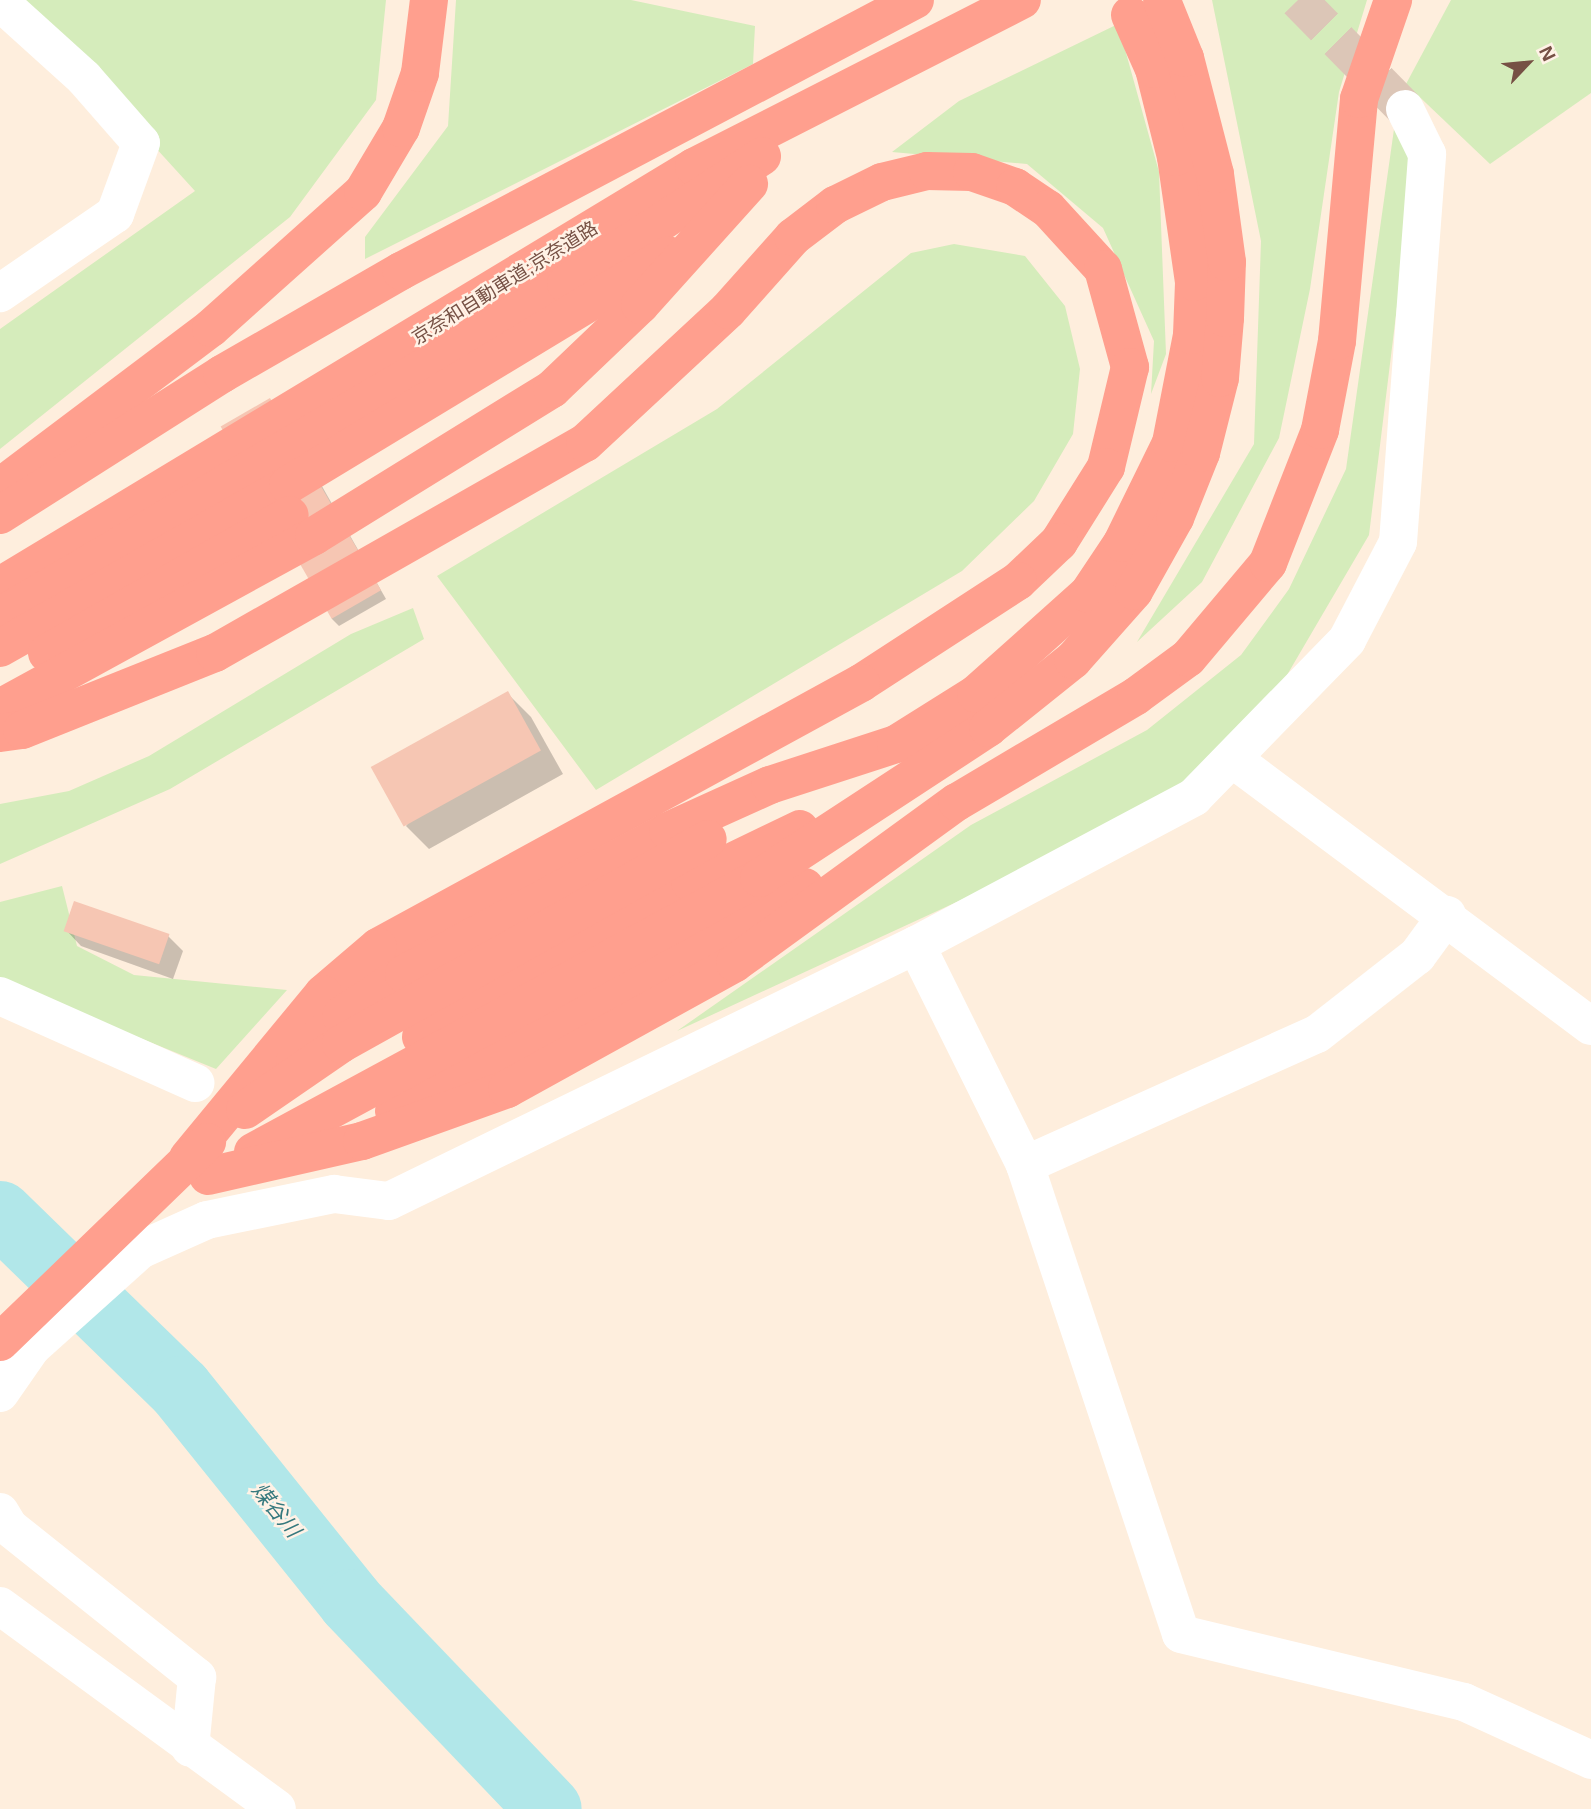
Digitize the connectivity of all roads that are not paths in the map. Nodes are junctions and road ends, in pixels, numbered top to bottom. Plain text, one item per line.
1 (429, 0) edge
2 (915, 0) edge
3 (1021, 0) edge
4 (1393, 0) edge
5 (0, 2) edge
6 (1146, 8) edge
7 (943, 39) junction
8 (1405, 108) tunnel mouth
9 (807, 125) junction
10 (696, 237) junction
11 (0, 293) edge
12 (640, 305) junction
13 (0, 487) edge
14 (0, 515) edge
15 (0, 586) edge
16 (0, 616) edge
17 (0, 648) edge
18 (0, 678) edge
19 (7, 724) edge
20 (1234, 760) junction
21 (904, 761) junction
22 (1447, 915) junction
23 (916, 945) junction
24 (0, 996) edge
25 (1591, 1026) edge
26 (195, 1083) dead end
27 (311, 1160) junction
28 (1025, 1165) junction
29 (198, 1167) junction
30 (334, 1194) junction
31 (8, 1331) edge
32 (0, 1393) edge
33 (0, 1512) edge
34 (0, 1606) edge
35 (190, 1748) junction
36 (1591, 1760) edge
37 (277, 1809) edge

1 - 13 highway
2 - 14 highway
3 - 7 highway, 京奈和自動車道;京奈道路
4 - 27 highway
5 - 11 street
6 - 21 highway
7 - 9 highway
7 - 15 highway, 京奈和自動車道;京奈道路
8 - 20 street
9 - 10 highway
9 - 16 highway
10 - 12 highway
10 - 17 highway
12 - 18 highway
12 - 19 highway
19 - 29 highway
20 - 22 street
20 - 23 street
21 - 29 highway
21 - 29 highway
22 - 25 street
22 - 28 street
23 - 28 street
23 - 30 street
24 - 26 street
27 - 29 highway
27 - 30 street
28 - 36 street
29 - 31 highway
30 - 32 street
33 - 35 street
34 - 35 street
35 - 37 street

